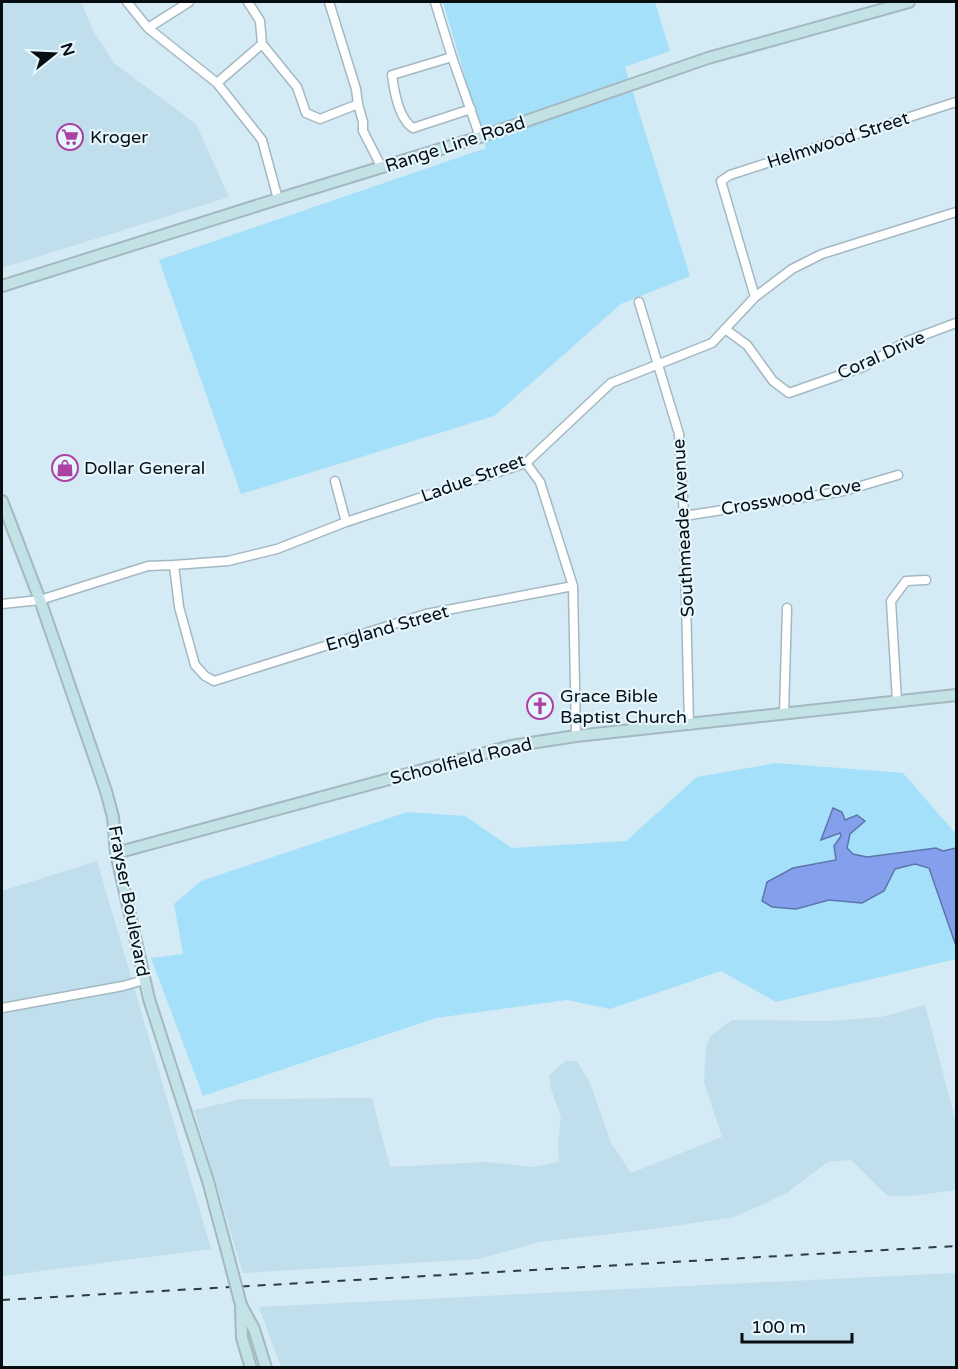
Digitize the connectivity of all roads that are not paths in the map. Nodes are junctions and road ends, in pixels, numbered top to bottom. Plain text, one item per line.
1 (127, 2) edge
2 (189, 2) edge
3 (248, 2) edge
4 (329, 2) edge
5 (435, 2) edge
6 (909, 2) edge
7 (148, 28) junction
8 (262, 44) junction
9 (452, 57) junction
10 (216, 83) junction
11 (957, 102) edge
12 (358, 104) junction
13 (471, 109) junction
14 (480, 137) junction
15 (382, 168) junction
16 (278, 199) junction
17 (957, 212) edge
18 (2, 286) edge
19 (755, 297) junction
20 (639, 302) dead end
21 (957, 323) edge
22 (725, 329) junction
23 (658, 364) junction
24 (526, 463) junction
25 (898, 475) dead end
26 (335, 481) dead end
27 (2, 501) edge
28 (684, 516) junction
29 (346, 522) junction
30 (174, 565) junction
31 (926, 580) dead end
32 (573, 586) junction
33 (40, 600) junction
34 (2, 604) edge
35 (787, 608) dead end
36 (957, 695) edge
37 (897, 701) junction
38 (784, 714) junction
39 (689, 725) junction
40 (576, 736) junction
41 (116, 853) junction
42 (144, 980) junction
43 (2, 1008) edge
44 (241, 1305) junction
45 (251, 1368) edge
46 (266, 1368) edge

1 - 7 street
2 - 7 street
3 - 8 street
4 - 12 street
5 - 9 street
6 - 14 main road, Range Line Road
7 - 10 street
8 - 10 street
8 - 12 street
9 - 13 street
9 - 13 street
10 - 16 street
11 - 19 street, Helmwood Street
12 - 15 street
13 - 14 street
14 - 15 main road, Range Line Road
15 - 16 main road, Range Line Road
16 - 18 main road, Range Line Road
17 - 19 street, Ladue Street
19 - 22 street, Ladue Street
20 - 23 street, Southmeade Avenue
21 - 22 street, Coral Drive
22 - 23 street, Ladue Street
23 - 24 street, Ladue Street
23 - 28 street, Southmeade Avenue
24 - 29 street, Ladue Street
24 - 32 street
25 - 28 street, Crosswood Cove
26 - 29 street
27 - 33 main road, Frayser Boulevard
28 - 39 street, Southmeade Avenue
29 - 30 street, Ladue Street
30 - 32 street, England Street
30 - 33 street, Ladue Street
31 - 37 street
32 - 40 street
33 - 34 street, Ladue Street
33 - 41 main road, Frayser Boulevard
35 - 38 street
36 - 37 main road, Schoolfield Road
37 - 38 main road, Schoolfield Road
38 - 39 main road, Schoolfield Road
39 - 40 main road, Schoolfield Road
40 - 41 main road, Schoolfield Road
41 - 42 main road, Frayser Boulevard
42 - 43 street
42 - 44 main road, Frayser Boulevard, bridge
44 - 45 main road
44 - 46 main road

